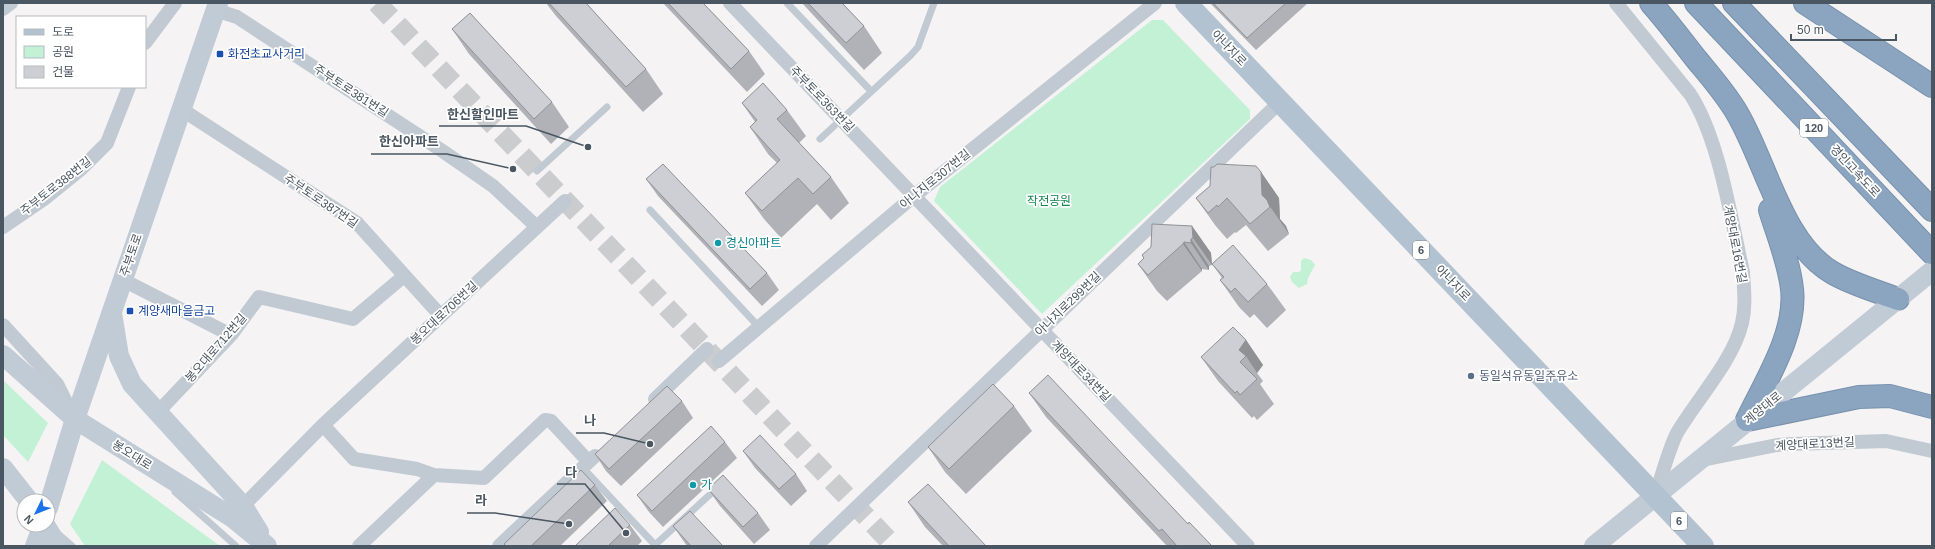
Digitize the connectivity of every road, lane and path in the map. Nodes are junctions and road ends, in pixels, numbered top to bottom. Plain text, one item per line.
1 (12, 3) edge
2 (175, 3) edge
3 (730, 3) edge
4 (787, 3) edge
5 (934, 3) edge
6 (1155, 3) edge
7 (1186, 3) edge
8 (1616, 3) edge
9 (1651, 3) edge
10 (1696, 3) edge
11 (1734, 3) edge
12 (1805, 3) edge
13 (217, 6) edge
14 (3, 9) edge
15 (146, 42) edge
16 (1932, 86) edge
17 (129, 88) edge
18 (871, 91) junction
19 (1280, 102) junction
20 (607, 107) dead end
21 (181, 109) junction
22 (840, 119) junction
23 (820, 139) dead end
24 (1760, 158) junction
25 (537, 171) dead end
26 (914, 196) junction
27 (566, 201) dead end
28 (650, 210) dead end
29 (1932, 210) edge
30 (3, 227) edge
31 (537, 227) junction
32 (1932, 252) edge
33 (1932, 271) edge
34 (404, 276) junction
35 (123, 280) junction
36 (1905, 293) junction
37 (112, 311) junction
38 (441, 316) junction
39 (3, 325) edge
40 (759, 327) junction
41 (1042, 330) junction
42 (231, 335) junction
43 (707, 349) dead end
44 (3, 355) edge
45 (719, 361) dead end
46 (1932, 407) edge
47 (646, 408) edge
48 (158, 412) junction
49 (74, 419) junction
50 (1747, 420) junction
51 (323, 425) junction
52 (606, 445) edge
53 (1932, 451) edge
54 (1698, 461) junction
55 (585, 464) junction
56 (3, 468) edge
57 (434, 475) junction
58 (722, 483) edge
59 (23, 493) edge
60 (52, 493) edge
61 (1655, 496) junction
62 (243, 506) junction
63 (41, 533) edge
64 (50, 533) edge
65 (55, 533) edge
66 (267, 545) edge
67 (656, 545) edge
68 (35, 546) edge
69 (58, 546) edge
70 (72, 546) edge
71 (236, 546) edge
72 (359, 546) edge
73 (499, 546) edge
74 (816, 546) edge
75 (1248, 546) edge
76 (1594, 546) edge
77 (1702, 546) edge

1 - 14 street
2 - 15 street
3 - 22 street, 주부토로363번길
4 - 18 lane
5 - 18 lane
6 - 26 street, 아나지로307번길
7 - 19 main road, 아나지로 / 6
8 - 61 street, 계양대로16번길
9 - 24 highway
10 - 32 highway, 경인고속도로 / 120
11 - 29 highway, 120
12 - 16 highway
13 - 21 main road, 주부토로
13 - 31 street, 주부토로381번길
17 - 30 street, 주부토로388번길
18 - 22 lane
19 - 41 street, 아나지로299번길
19 - 61 main road, 아나지로 / 6
20 - 25 lane
21 - 34 street, 주부토로387번길
21 - 35 main road, 주부토로
22 - 23 lane
22 - 26 street, 주부토로363번길
24 - 36 highway
24 - 50 highway
26 - 40 street, 아나지로307번길
26 - 41 street, 계양대로34번길
27 - 31 street, 봉오대로706번길
28 - 40 lane
31 - 38 street, 봉오대로706번길
33 - 36 main road, 계양대로
34 - 38 street, 주부토로387번길
34 - 42 street, 봉오대로712번길
35 - 37 main road, 주부토로
35 - 42 street
36 - 50 main road, 계양대로
37 - 48 main road
37 - 49 main road, 주부토로
38 - 51 street, 봉오대로706번길
39 - 49 street
40 - 45 street, 아나지로307번길
41 - 74 street, 아나지로299번길
41 - 75 street, 계양대로34번길
42 - 48 street, 봉오대로712번길
43 - 47 street
44 - 49 main road, 봉오대로
46 - 50 highway
48 - 62 main road
49 - 60 main road, 주부토로
49 - 66 main road, 봉오대로
49 - 71 lane
50 - 54 main road, 계양대로
51 - 57 street
51 - 62 street, 봉오대로706번길
52 - 55 street
53 - 54 street, 계양대로13번길
54 - 61 main road, 계양대로
55 - 57 street
55 - 67 lane
55 - 73 street
56 - 59 main road
57 - 72 street
58 - 67 lane
61 - 76 main road, 계양대로
61 - 77 main road, 아나지로 / 6
62 - 66 main road
63 - 68 main road
64 - 69 main road
65 - 70 lane

